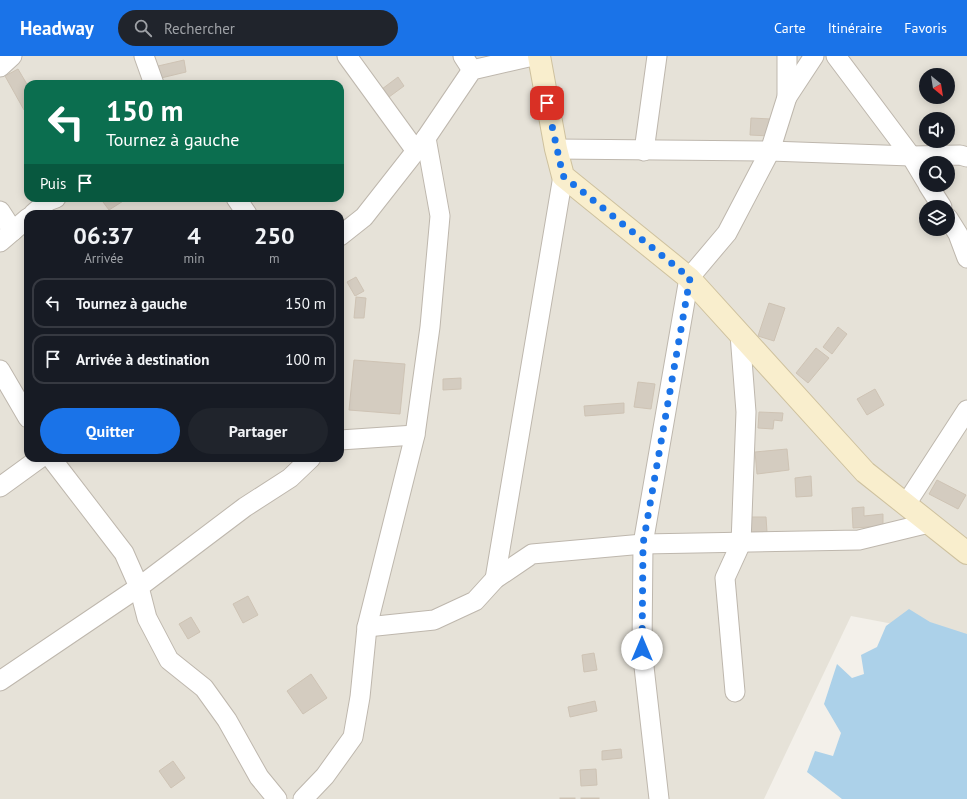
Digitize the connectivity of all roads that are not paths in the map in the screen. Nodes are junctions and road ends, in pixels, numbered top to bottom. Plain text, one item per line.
1 (12, 56) edge
2 (144, 56) edge
3 (347, 56) edge
4 (533, 56) edge
5 (539, 56) edge
6 (657, 56) edge
7 (788, 56) edge
8 (814, 56) edge
9 (836, 56) edge
10 (467, 63) edge
11 (0, 67) edge
12 (153, 80) edge
13 (787, 97) junction
14 (421, 145) junction
15 (556, 149) junction
16 (644, 150) junction
17 (770, 151) junction
18 (911, 156) junction
19 (967, 157) edge
20 (919, 169) edge
21 (563, 176) junction
22 (47, 202) edge
23 (37, 210) edge
24 (0, 211) edge
25 (24, 221) edge
26 (955, 229) edge
27 (344, 233) edge
28 (6, 236) edge
29 (967, 258) edge
30 (690, 278) junction
31 (740, 334) junction
32 (0, 370) edge
33 (967, 410) edge
34 (24, 411) edge
35 (414, 435) junction
36 (344, 440) edge
37 (35, 462) edge
38 (54, 462) edge
39 (307, 462) edge
40 (0, 488) edge
41 (906, 504) junction
42 (929, 522) junction
43 (741, 543) junction
44 (643, 544) junction
45 (967, 553) edge
46 (495, 579) junction
47 (139, 587) junction
48 (367, 627) junction
49 (0, 681) edge
50 (734, 692) dead end
51 (276, 799) edge
52 (303, 799) edge
53 (660, 799) edge

1 - 11 street
2 - 12 street
3 - 14 street
4 - 10 street
5 - 15 main road
6 - 16 street
7 - 13 street
8 - 13 street
9 - 18 street
10 - 14 street
13 - 17 street
14 - 27 street
14 - 35 street
15 - 16 street
15 - 21 main road
16 - 17 street
17 - 18 street
17 - 30 street
18 - 19 street
18 - 20 street
21 - 30 main road
21 - 46 street
22 - 23 street
24 - 28 street
25 - 28 street
26 - 29 street
30 - 31 main road
30 - 44 street
31 - 41 main road
31 - 43 street
32 - 34 street
33 - 41 street
35 - 36 street
35 - 48 street
37 - 40 street
38 - 47 street
39 - 47 street
41 - 42 main road
42 - 43 street
42 - 45 main road
43 - 44 street
43 - 50 street
44 - 46 street
44 - 53 street
46 - 48 street
47 - 49 street
47 - 51 street
48 - 52 street

